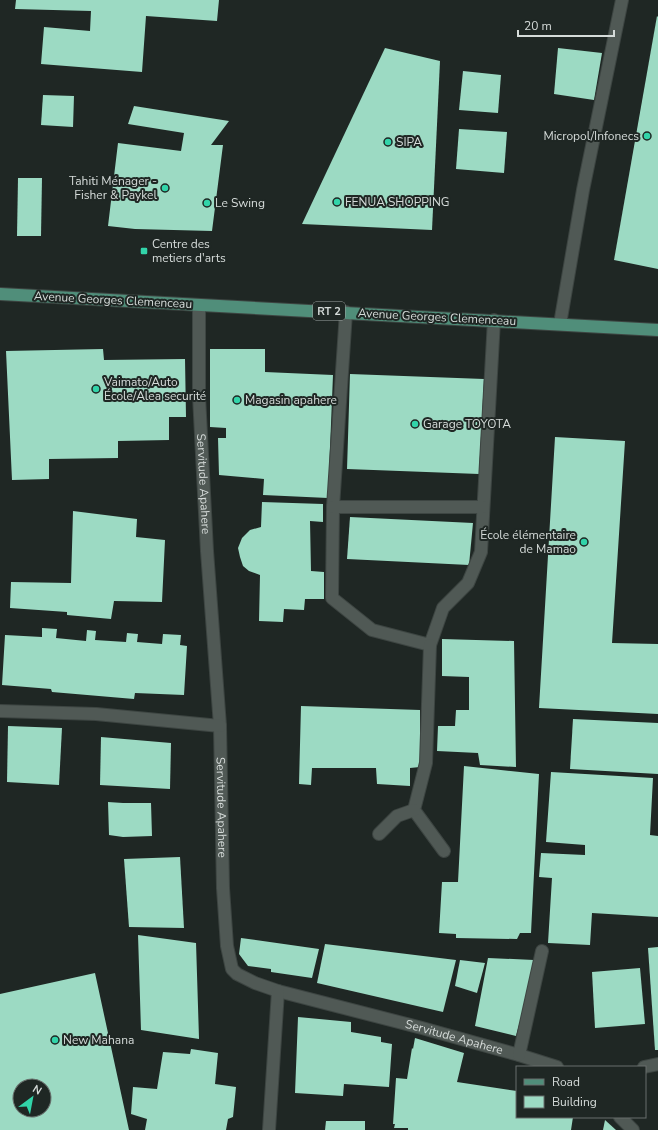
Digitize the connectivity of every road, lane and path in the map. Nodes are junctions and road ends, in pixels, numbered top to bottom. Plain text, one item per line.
1 (622, 0) edge
2 (0, 294) edge
3 (199, 305) junction
4 (346, 312) junction
5 (494, 320) junction
6 (560, 324) junction
7 (658, 330) edge
8 (333, 507) junction
9 (483, 507) junction
10 (430, 645) junction
11 (0, 711) edge
12 (220, 726) junction
13 (414, 810) junction
14 (379, 834) dead end
15 (444, 851) dead end
16 (542, 951) dead end
17 (278, 991) junction
18 (519, 1055) junction
19 (658, 1064) edge
20 (554, 1066) edge
21 (646, 1067) edge
22 (621, 1118) edge
23 (269, 1130) edge
24 (633, 1130) edge

1 - 6 street
2 - 3 main road, Avenue Georges Clemenceau / RT 2
3 - 4 main road, Avenue Georges Clemenceau / RT 2
3 - 12 street, Servitude Apahere
4 - 5 main road, Avenue Georges Clemenceau / RT 2
4 - 8 street
5 - 6 main road, Avenue Georges Clemenceau / RT 2
5 - 9 street
6 - 7 main road, Avenue Georges Clemenceau / RT 2
8 - 9 street
8 - 10 street
9 - 10 street
10 - 13 street
11 - 12 street
12 - 17 street, Servitude Apahere
13 - 14 street
13 - 15 street
16 - 18 street
17 - 18 street, Servitude Apahere
17 - 23 street
18 - 20 street, Servitude Apahere
19 - 21 street
22 - 24 street

